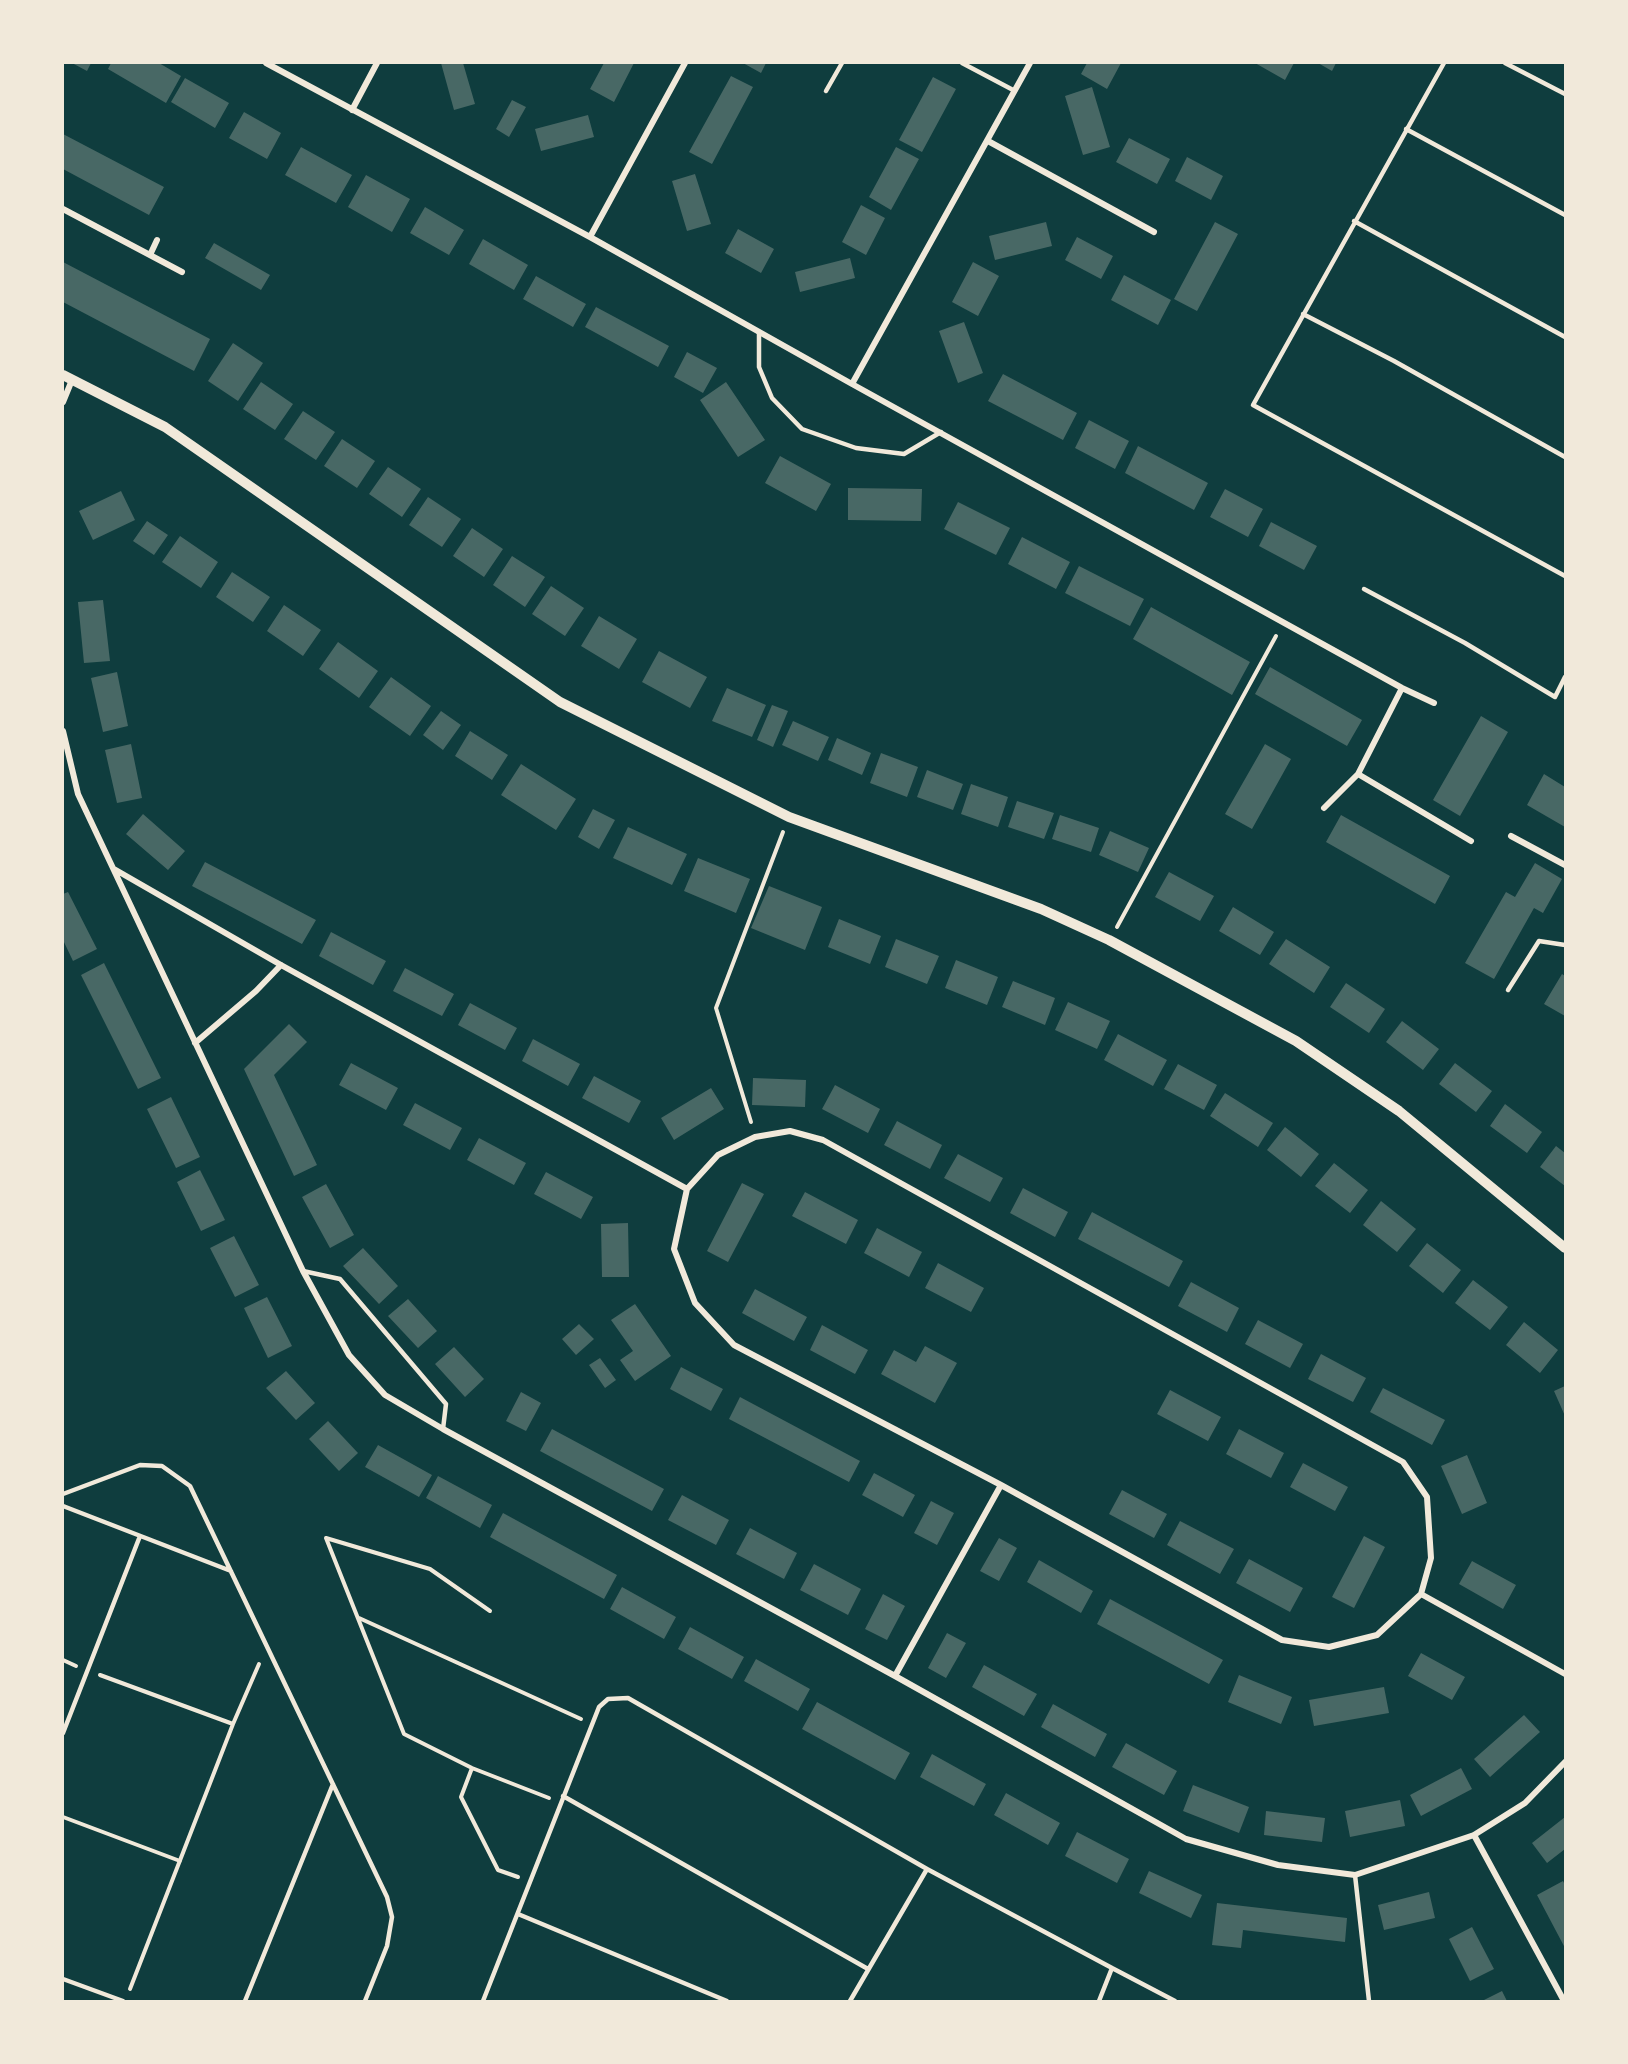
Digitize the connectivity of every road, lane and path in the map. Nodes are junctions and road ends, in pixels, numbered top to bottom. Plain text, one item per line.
1 (266, 63) edge
2 (377, 63) edge
3 (685, 63) edge
4 (842, 63) edge
5 (962, 63) edge
6 (1030, 63) edge
7 (1444, 63) edge
8 (1505, 63) edge
9 (826, 91) dead end
10 (1015, 92) junction
11 (1565, 94) edge
12 (352, 110) junction
13 (1406, 129) junction
14 (988, 141) junction
15 (63, 210) edge
16 (1565, 215) edge
17 (1354, 221) junction
18 (1154, 232) dead end
19 (591, 237) junction
20 (157, 240) dead end
21 (150, 255) junction
22 (182, 272) dead end
23 (1303, 314) junction
24 (759, 333) junction
25 (1565, 337) edge
26 (68, 377) edge
27 (852, 384) junction
28 (63, 402) edge
29 (941, 432) junction
30 (1565, 457) edge
31 (1565, 576) edge
32 (1364, 589) dead end
33 (1284, 622) junction
34 (1565, 677) edge
35 (1402, 688) junction
36 (1434, 703) dead end
37 (63, 730) edge
38 (1358, 774) junction
39 (1323, 808) dead end
40 (789, 818) junction
41 (1511, 836) dead end
42 (1471, 841) dead end
43 (1565, 865) edge
44 (112, 868) junction
45 (1109, 940) junction
46 (1565, 945) edge
47 (281, 965) junction
48 (1508, 990) dead end
49 (195, 1043) junction
50 (755, 1137) junction
51 (687, 1189) junction
52 (1565, 1248) edge
53 (303, 1271) junction
54 (443, 1429) junction
55 (1001, 1485) junction
56 (63, 1494) edge
57 (63, 1506) edge
58 (140, 1536) junction
59 (231, 1571) junction
60 (1421, 1594) junction
61 (490, 1611) dead end
62 (359, 1618) junction
63 (267, 1646) junction
64 (63, 1660) edge
65 (88, 1670) junction
66 (1565, 1674) edge
67 (896, 1676) junction
68 (232, 1724) junction
69 (592, 1724) junction
70 (63, 1733) edge
71 (1565, 1762) edge
72 (472, 1768) junction
73 (333, 1784) junction
74 (564, 1796) junction
75 (561, 1803) junction
76 (63, 1817) edge
77 (1474, 1835) junction
78 (180, 1861) junction
79 (927, 1869) junction
80 (1355, 1875) junction
81 (530, 1882) junction
82 (518, 1914) junction
83 (1112, 1968) junction
84 (868, 1969) junction
85 (63, 1979) edge
86 (130, 1990) dead end
87 (123, 2001) edge
88 (245, 2001) edge
89 (365, 2001) edge
90 (483, 2001) edge
91 (727, 2001) edge
92 (850, 2001) edge
93 (1099, 2001) edge
94 (1175, 2001) edge
95 (1369, 2001) edge
96 (1564, 2001) edge

1 - 12 street
2 - 12 street
3 - 19 street
4 - 9 lane
5 - 10 lane
6 - 10 street
7 - 13 lane
8 - 11 lane
10 - 14 street
12 - 19 street
13 - 16 lane
13 - 17 lane
14 - 18 street
14 - 27 street
15 - 21 street
17 - 23 lane
17 - 25 lane
19 - 24 street
20 - 21 street
21 - 22 street
23 - 30 lane
23 - 31 lane
24 - 27 street
24 - 29 lane
26 - 28 street
26 - 40 street
27 - 29 street
29 - 33 street
32 - 34 lane
33 - 35 street
33 - 45 path
35 - 36 street
35 - 38 street
37 - 44 street
38 - 39 street
38 - 42 street
40 - 45 street
40 - 50 path
41 - 43 street
44 - 47 street
44 - 49 street
45 - 52 street
46 - 48 lane
47 - 49 street
47 - 51 street
49 - 53 street
50 - 51 street
50 - 60 street
51 - 55 street
53 - 54 street
53 - 54 lane
54 - 67 street
55 - 60 street
55 - 67 street
56 - 59 lane
57 - 58 lane
58 - 59 lane
58 - 65 lane
59 - 63 lane
60 - 66 street
61 - 62 path
62 - 69 path
62 - 72 path
63 - 68 path
63 - 73 lane
64 - 65 path
65 - 68 path
65 - 70 lane
67 - 80 street
68 - 78 path
69 - 74 lane
69 - 79 lane
71 - 77 street
72 - 75 path
72 - 81 path
73 - 88 lane
73 - 89 lane
74 - 75 lane
74 - 84 lane
75 - 81 lane
76 - 78 path
77 - 80 street
77 - 96 street
78 - 86 path
79 - 83 lane
79 - 84 lane
80 - 95 lane
81 - 82 lane
82 - 90 lane
82 - 91 lane
83 - 93 lane
83 - 94 lane
84 - 92 lane
85 - 87 lane

